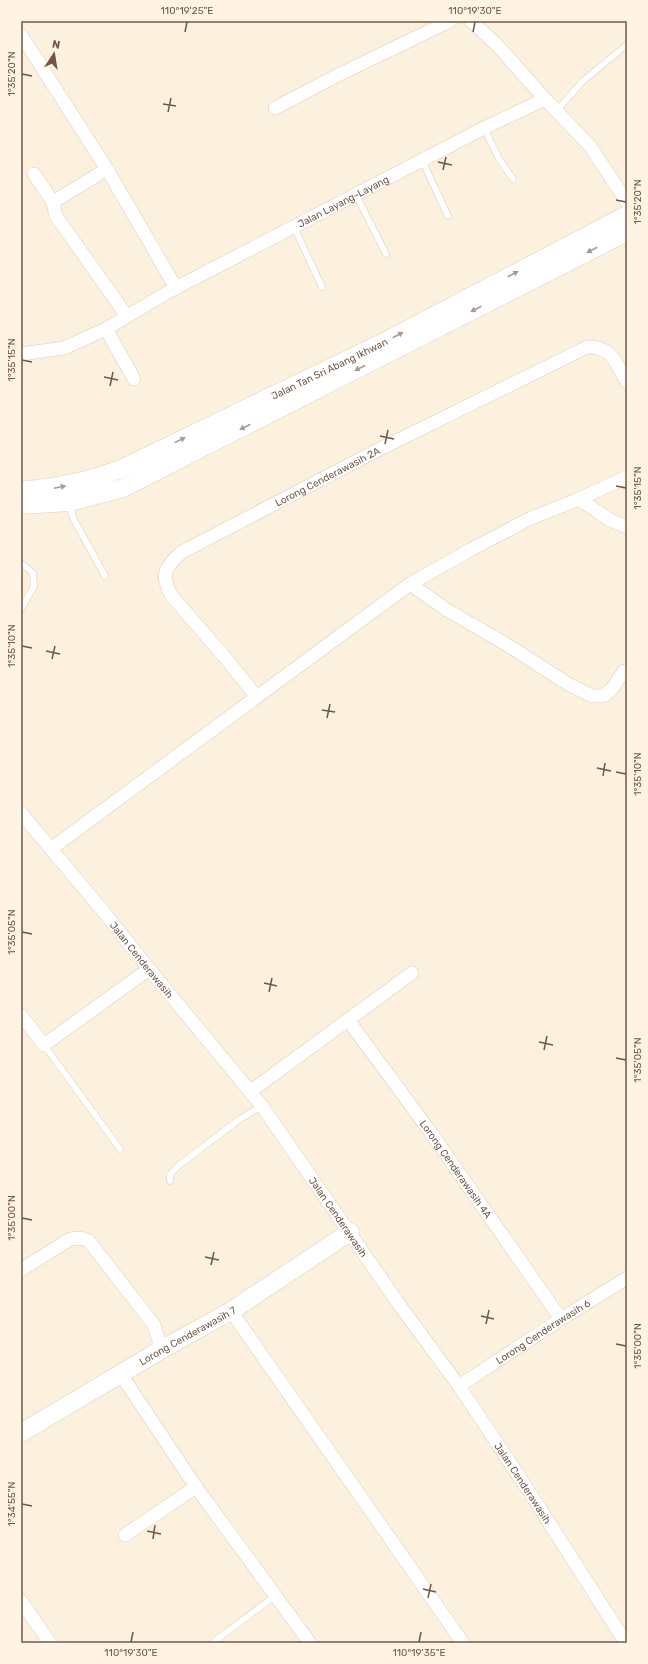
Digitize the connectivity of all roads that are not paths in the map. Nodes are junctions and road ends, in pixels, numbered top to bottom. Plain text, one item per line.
1 (450, 21) edge
2 (471, 21) edge
3 (21, 35) edge
4 (624, 47) dead end
5 (545, 99) junction
6 (274, 108) dead end
7 (557, 110) junction
8 (484, 128) junction
9 (422, 160) junction
10 (107, 169) junction
11 (34, 174) dead end
12 (513, 179) dead end
13 (356, 195) junction
14 (53, 202) junction
15 (627, 202) edge
16 (627, 215) edge
17 (448, 216) dead end
18 (294, 227) junction
19 (627, 232) edge
20 (386, 254) dead end
21 (322, 287) dead end
22 (176, 288) junction
23 (126, 316) junction
24 (106, 329) junction
25 (21, 354) edge
26 (134, 379) dead end
27 (627, 382) edge
28 (627, 477) edge
29 (21, 491) edge
30 (579, 499) junction
31 (70, 502) junction
32 (21, 505) edge
33 (627, 527) edge
34 (21, 563) edge
35 (105, 576) dead end
36 (410, 584) junction
37 (21, 609) edge
38 (624, 671) dead end
39 (256, 696) junction
40 (21, 813) edge
41 (52, 848) junction
42 (148, 969) junction
43 (412, 973) dead end
44 (21, 1015) edge
45 (348, 1020) junction
46 (44, 1045) junction
47 (251, 1091) junction
48 (262, 1106) junction
49 (120, 1149) dead end
50 (170, 1181) dead end
51 (350, 1232) junction
52 (21, 1270) edge
53 (627, 1278) edge
54 (232, 1311) junction
55 (561, 1319) junction
56 (159, 1351) junction
57 (120, 1373) junction
58 (459, 1386) junction
59 (21, 1432) edge
60 (196, 1487) junction
61 (125, 1535) dead end
62 (275, 1596) junction
63 (23, 1606) edge
64 (50, 1643) edge
65 (212, 1643) edge
66 (310, 1643) edge
67 (463, 1643) edge
68 (626, 1643) edge

1 - 6 street
2 - 5 street
3 - 10 street
4 - 7 lane
5 - 7 street
5 - 8 street, Jalan Layang-Layang
7 - 15 street
8 - 9 street, Jalan Layang-Layang
8 - 12 lane
9 - 13 street, Jalan Layang-Layang
9 - 17 lane
10 - 14 street
10 - 22 street
11 - 14 street
13 - 18 street, Jalan Layang-Layang
13 - 20 lane
14 - 23 street
29 -> 16 street, Jalan Tan Sri Abang Ikhwan
18 - 21 lane
18 - 22 street, Jalan Layang-Layang
19 -> 31 street, Jalan Tan Sri Abang Ikhwan
22 - 23 street, Jalan Layang-Layang
23 - 24 street, Jalan Layang-Layang
24 - 25 street, Jalan Layang-Layang
24 - 26 street
27 - 39 street, Lorong Cenderawasih 2A
28 - 30 street
30 - 33 street
30 - 36 street
31 - 32 street, Jalan Tan Sri Abang Ikhwan
31 - 35 lane
34 - 37 lane
36 - 38 street
36 - 39 street
39 - 41 street
40 - 41 street, Jalan Cenderawasih
41 - 42 street, Jalan Cenderawasih
42 - 46 street
42 - 47 street, Jalan Cenderawasih
43 - 45 street
44 - 46 street
45 - 47 street
45 - 55 street, Lorong Cenderawasih 4A
46 - 49 lane
47 - 48 street, Jalan Cenderawasih
48 - 50 lane
48 - 51 street, Jalan Cenderawasih
51 - 54 street, Lorong Cenderawasih 7
51 - 58 street, Jalan Cenderawasih
52 - 56 street
53 - 55 street, Lorong Cenderawasih 6
54 - 56 street, Lorong Cenderawasih 7
54 - 67 street
55 - 58 street, Lorong Cenderawasih 6
56 - 57 street, Lorong Cenderawasih 7
57 - 59 street, Lorong Cenderawasih 7
57 - 60 street
58 - 68 street, Jalan Cenderawasih
60 - 61 street
60 - 62 street
62 - 65 lane
62 - 66 street
63 - 64 street

